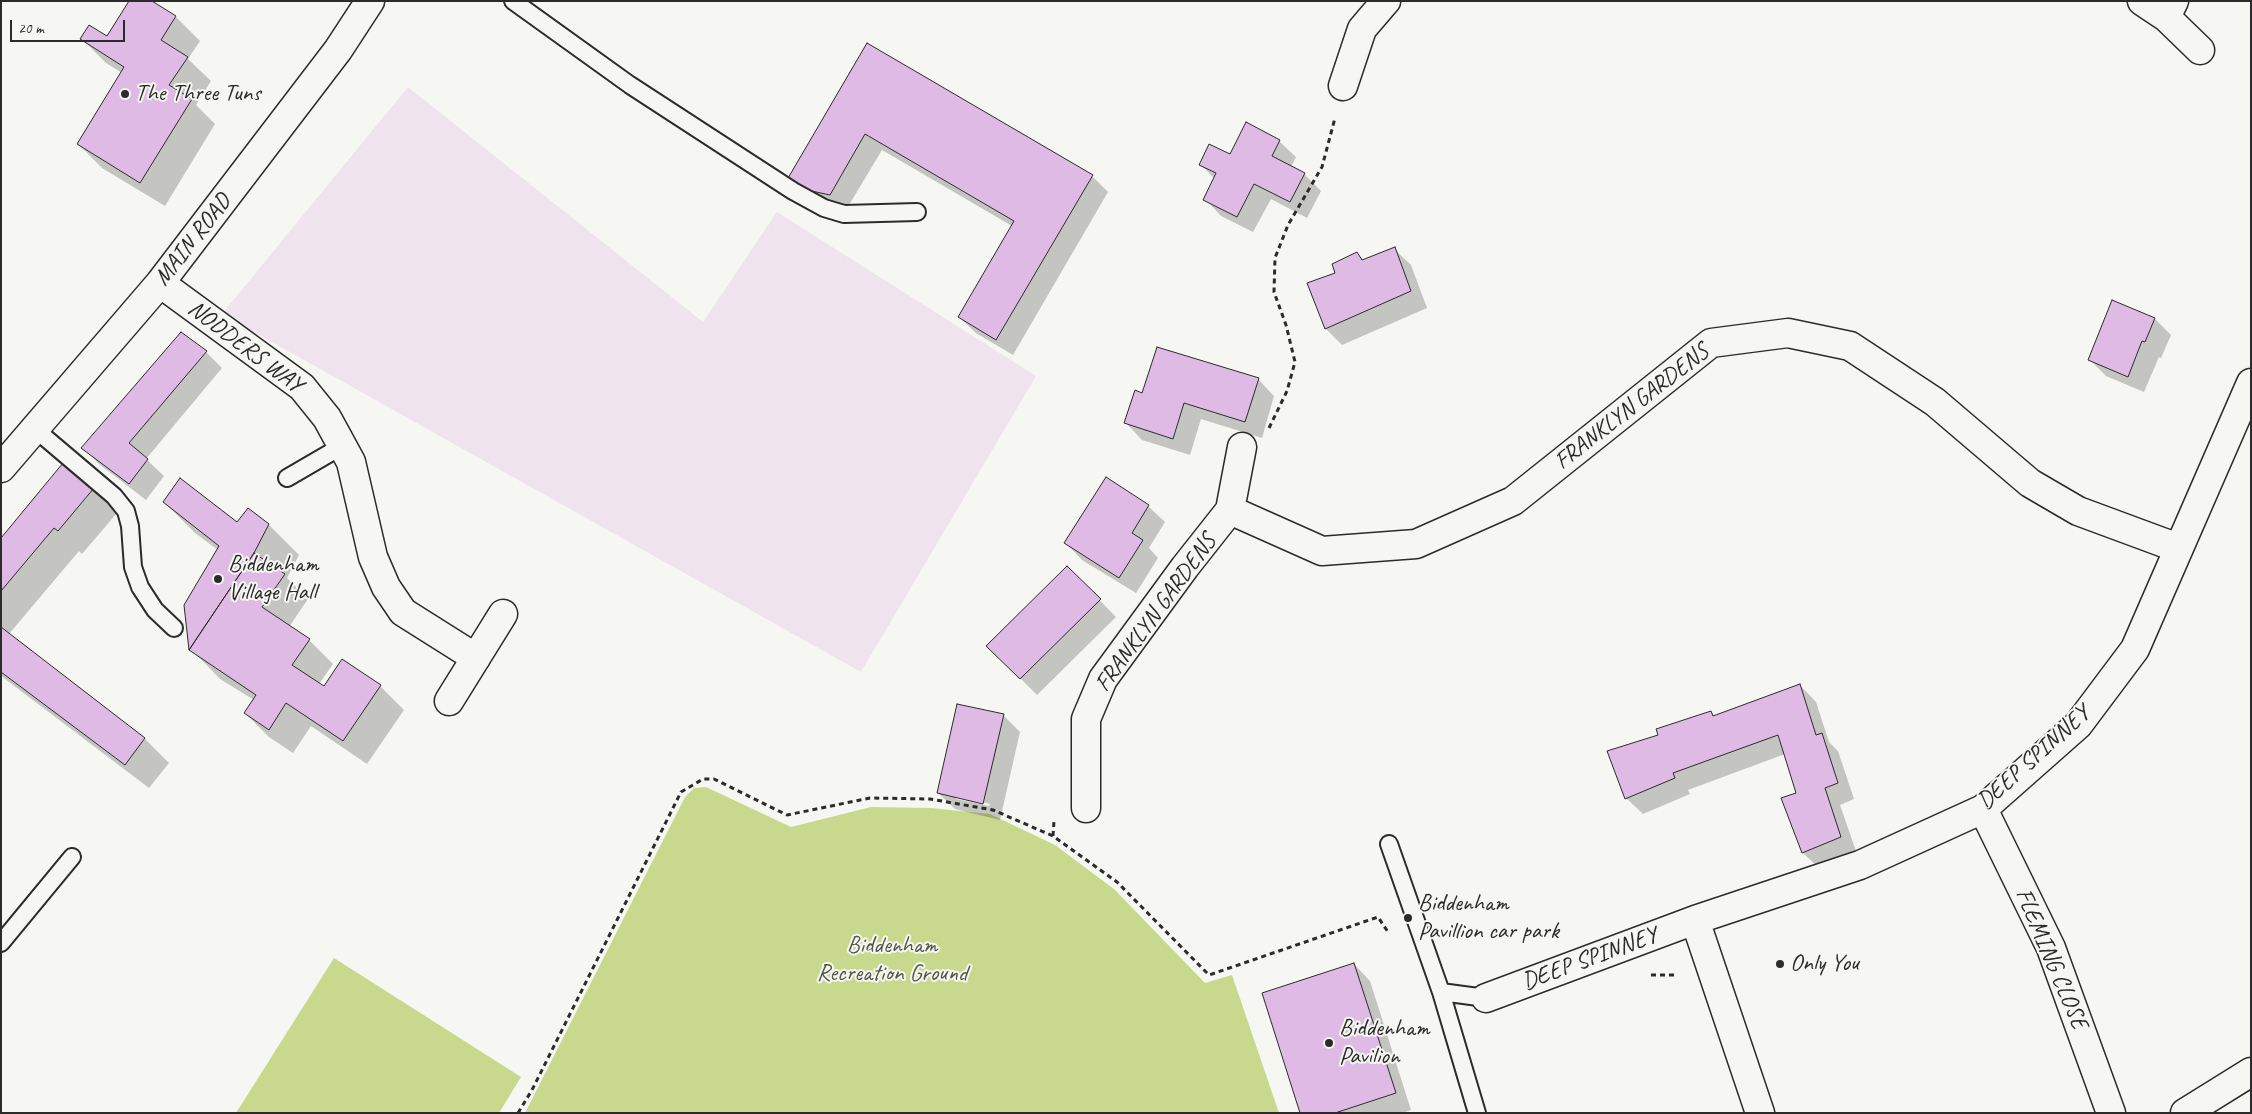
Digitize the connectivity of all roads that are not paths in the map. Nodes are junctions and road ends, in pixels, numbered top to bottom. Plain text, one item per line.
1 (370, 1) edge
2 (513, 1) edge
3 (1386, 1) edge
4 (2142, 1) edge
5 (2170, 9) edge
6 (2200, 50) dead end
7 (1343, 86) road end
8 (916, 212) dead end
9 (160, 283) junction
10 (2251, 383) edge
11 (35, 429) junction
12 (342, 446) junction
13 (1242, 447) road end
14 (1, 468) edge
15 (287, 478) dead end
16 (1230, 510) junction
17 (2178, 548) junction
18 (503, 614) dead end
19 (174, 628) dead end
20 (476, 658) junction
21 (449, 701) dead end
22 (1086, 808) dead end
23 (1983, 809) junction
24 (1388, 844) dead end
25 (72, 857) dead end
26 (1695, 920) junction
27 (1, 943) edge
28 (1441, 992) junction
29 (1486, 998) joint
30 (2251, 1072) edge
31 (1477, 1113) edge
32 (1760, 1113) edge
33 (2111, 1113) edge
34 (2184, 1113) edge

1 - 9 street, MAIN ROAD
2 - 8 lane
3 - 7 street
4 - 5 street
5 - 6 street
9 - 11 street, MAIN ROAD
9 - 12 street, NODDERS WAY
10 - 17 street, DEEP SPINNEY
11 - 14 street, MAIN ROAD
11 - 19 lane
12 - 15 lane
12 - 20 street, NODDERS WAY
13 - 16 street, FRANKLYN GARDENS
16 - 17 street, FRANKLYN GARDENS
16 - 22 street, FRANKLYN GARDENS
17 - 23 street, DEEP SPINNEY
18 - 20 street
20 - 21 street
23 - 26 street, DEEP SPINNEY
23 - 33 street, FLEMING CLOSE
24 - 28 lane
25 - 27 lane
26 - 29 street, DEEP SPINNEY
26 - 32 street
28 - 29 lane
28 - 31 lane
30 - 34 street

